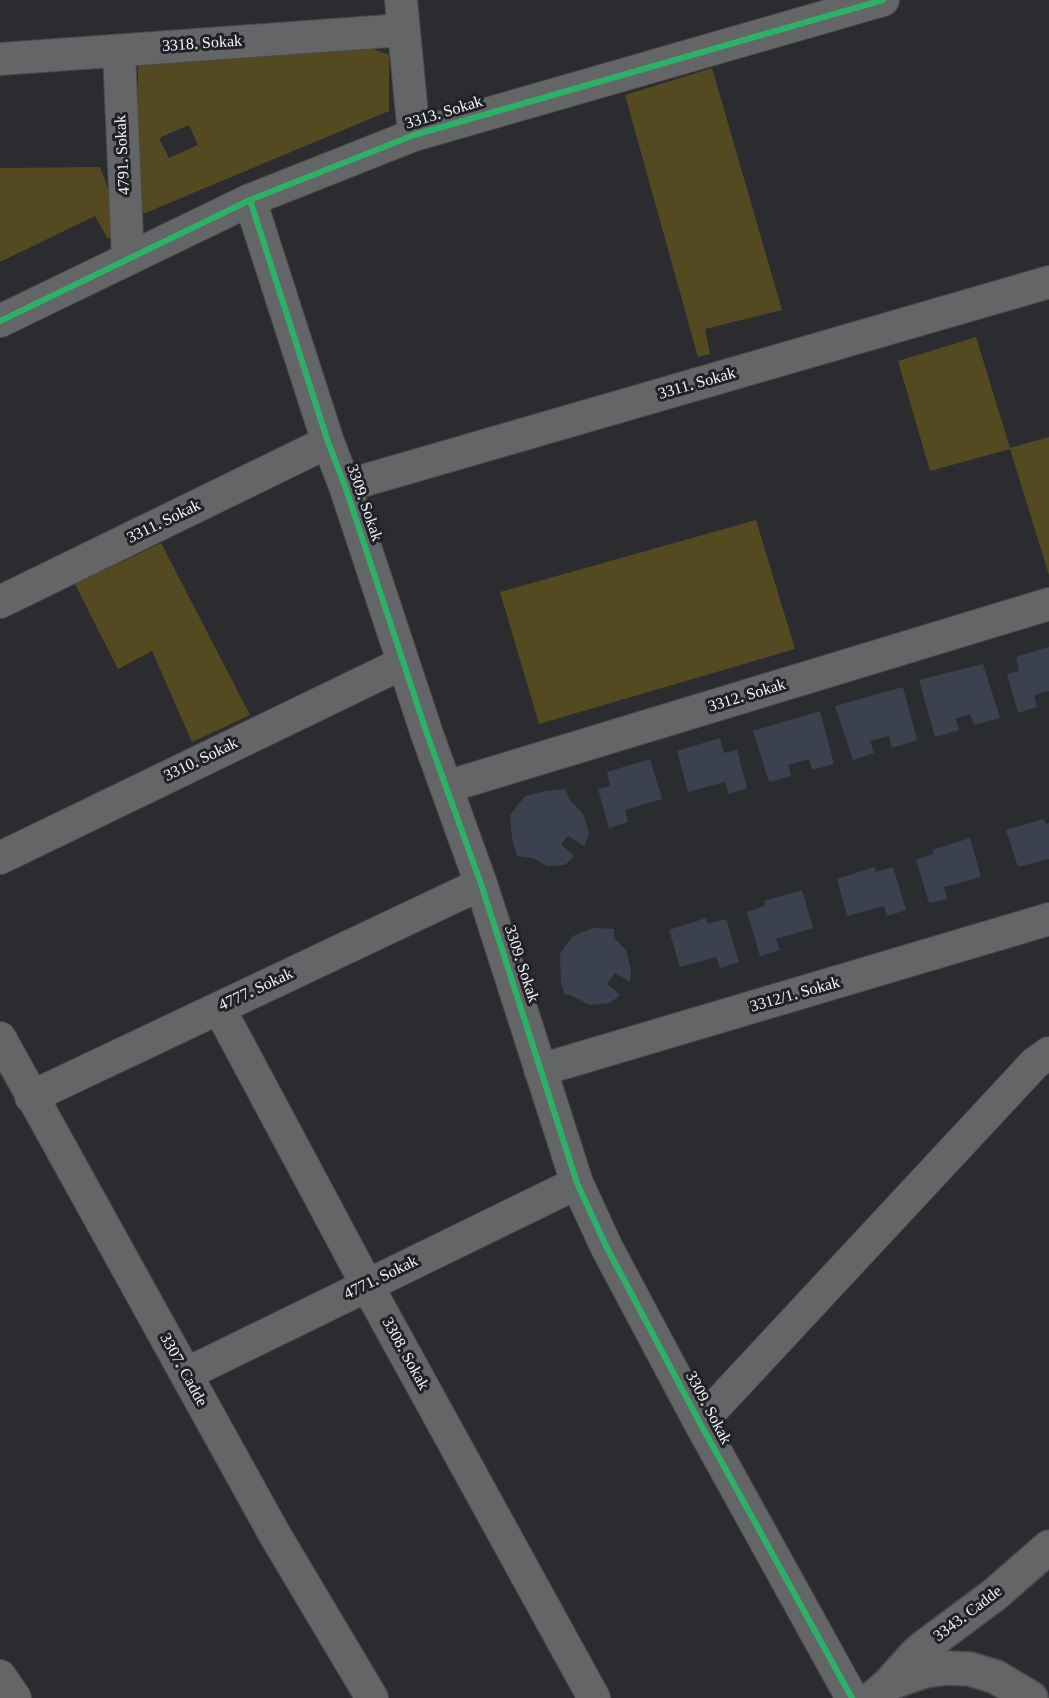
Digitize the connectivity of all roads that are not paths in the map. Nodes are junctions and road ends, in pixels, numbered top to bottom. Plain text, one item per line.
1 (884, 0) edge
2 (402, 15) edge
3 (119, 51) junction
4 (0, 59) edge
5 (414, 135) junction
6 (250, 200) junction
7 (128, 259) junction
8 (1049, 282) edge
9 (0, 321) edge
10 (328, 442) junction
11 (345, 486) junction
12 (0, 602) edge
13 (1049, 604) edge
14 (403, 663) junction
15 (446, 787) junction
16 (0, 858) edge
17 (481, 884) junction
18 (1049, 919) edge
19 (219, 1008) junction
20 (0, 1038) edge
21 (1049, 1053) edge
22 (540, 1070) junction
23 (31, 1097) junction
24 (577, 1183) junction
25 (367, 1285) junction
26 (186, 1374) junction
27 (700, 1423) junction
28 (1049, 1548) edge
29 (0, 1676) edge
30 (1049, 1680) edge
31 (882, 1691) edge
32 (15, 1698) edge
33 (372, 1698) edge
34 (594, 1698) edge
35 (852, 1698) edge
36 (1031, 1698) edge
37 (1042, 1698) edge

1 - 5 street, 3313. Sokak
2 - 3 street, 3318. Sokak
2 - 5 street
3 - 4 street, 3318. Sokak
3 - 7 street, 4791. Sokak
5 - 6 street, 3313. Sokak
6 - 7 street, 3313. Sokak
6 - 10 street, 3309. Sokak
7 - 9 street, 3313. Sokak
8 - 11 street, 3311. Sokak
10 - 11 street, 3309. Sokak
10 - 12 street, 3311. Sokak
11 - 14 street, 3309. Sokak
13 - 15 street, 3312. Sokak
14 - 15 street, 3309. Sokak
14 - 16 street, 3310. Sokak
15 - 17 street, 3309. Sokak
17 - 19 street, 4777. Sokak
17 - 22 street, 3309. Sokak
18 - 22 street, 3312/1. Sokak
19 - 23 street, 4777. Sokak
19 - 25 street, 3308. Sokak
20 - 23 street, 3307. Cadde
21 - 27 street
22 - 24 street, 3309. Sokak
23 - 26 street, 3307. Cadde
24 - 25 street, 4771. Sokak
24 - 27 street, 3309. Sokak
25 - 26 street, 4771. Sokak
25 - 34 street, 3308. Sokak
26 - 33 street, 3307. Cadde
27 - 35 street, 3309. Sokak
28 - 31 street, 3343. Cadde
29 - 32 street
30 - 37 street
31 - 36 street, 3343. Cadde

